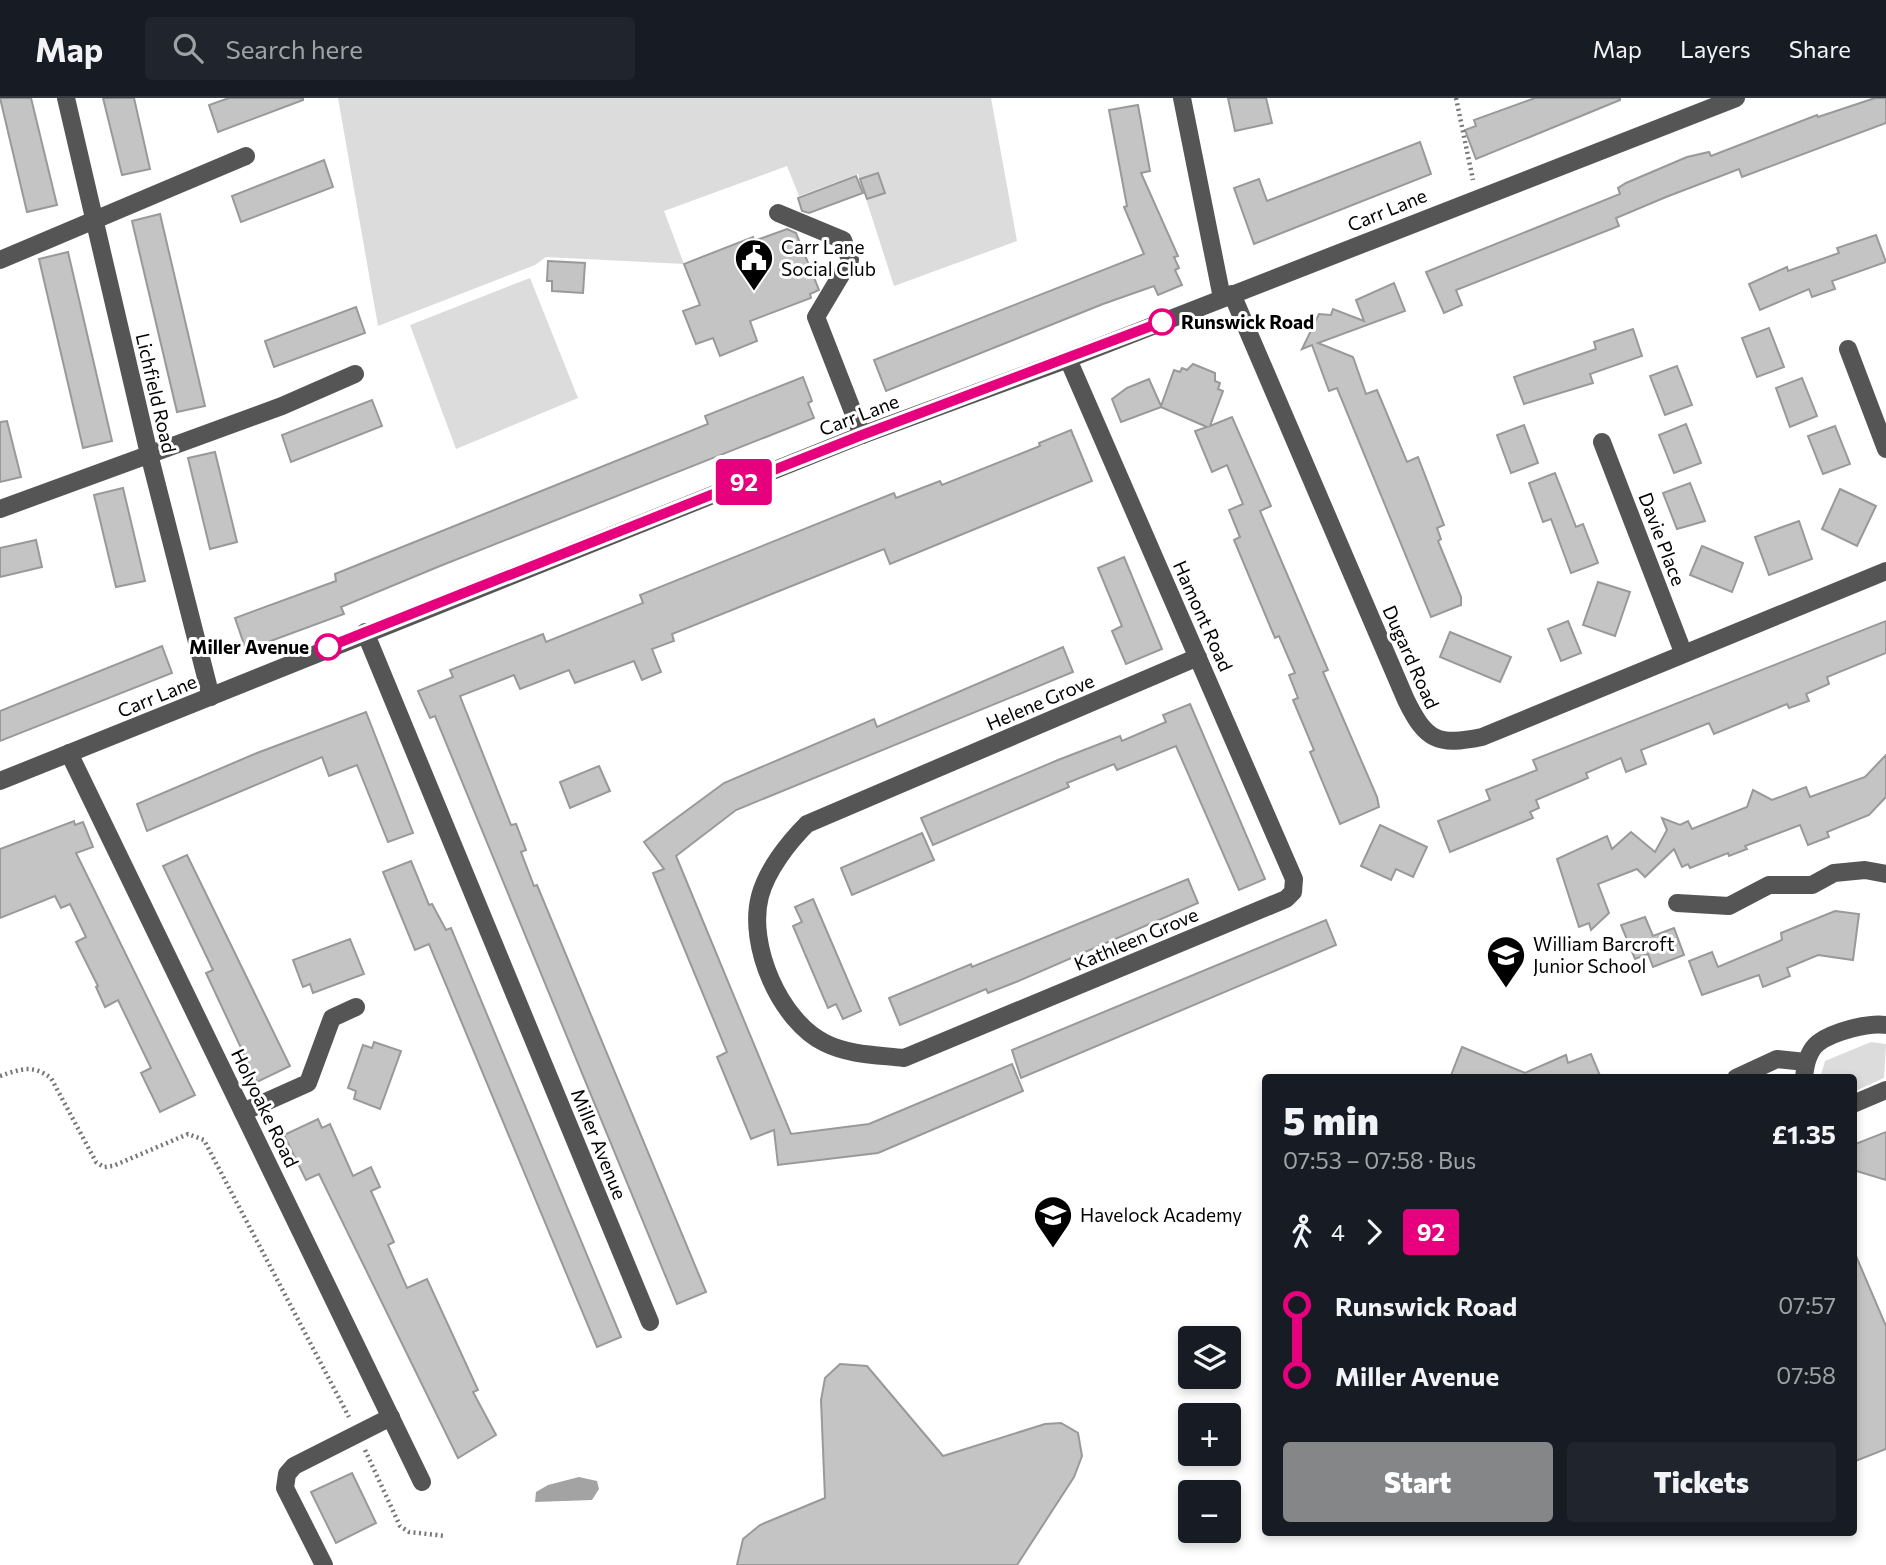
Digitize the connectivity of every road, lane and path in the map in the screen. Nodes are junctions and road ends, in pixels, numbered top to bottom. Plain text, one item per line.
1 (66, 98) edge
2 (1182, 98) edge
3 (1456, 98) edge
4 (1737, 98) edge
5 (246, 156) dead end
6 (1476, 198) junction
7 (778, 212) dead end
8 (94, 219) junction
9 (0, 260) edge
10 (1227, 296) junction
11 (1848, 349) dead end
12 (1068, 359) junction
13 (355, 374) dead end
14 (862, 435) junction
15 (1602, 442) dead end
16 (1886, 449) edge
17 (149, 454) junction
18 (0, 509) edge
19 (1886, 571) edge
20 (365, 632) junction
21 (1683, 652) junction
22 (1198, 657) junction
23 (211, 697) junction
24 (69, 753) junction
25 (0, 781) edge
26 (1886, 873) edge
27 (1293, 892) joint
28 (1677, 903) dead end
29 (356, 1007) dead end
30 (993, 1021) joint
31 (1886, 1025) edge
32 (1805, 1070) edge
33 (1745, 1074) edge
34 (0, 1076) edge
35 (1886, 1090) edge
36 (1857, 1102) edge
37 (243, 1112) junction
38 (650, 1322) dead end
39 (391, 1417) junction
40 (358, 1434) junction
41 (422, 1482) dead end
42 (446, 1536) dead end
43 (324, 1565) edge

1 - 8 street, Lichfield Road
2 - 10 street
3 - 6 path
4 - 6 street, Carr Lane
5 - 8 street
6 - 10 street, Carr Lane
7 - 14 street
8 - 9 street
8 - 17 street, Lichfield Road
10 - 12 street, Carr Lane
10 - 21 street, Dugard Road
11 - 16 street
12 - 14 street, Carr Lane
12 - 22 street, Hamont Road
13 - 17 street
14 - 20 street, Carr Lane
15 - 21 street, Davie Place
17 - 18 street
17 - 23 street, Lichfield Road
19 - 21 street, Dugard Road
20 - 23 street, Carr Lane
20 - 38 street, Miller Avenue
22 - 27 street, Hamont Road
22 - 30 street, Helene Grove
23 - 24 street, Carr Lane
24 - 25 street, Carr Lane
24 - 37 street, Holyoake Road
26 - 28 street
27 - 30 street, Kathleen Grove
29 - 37 street
31 - 32 street
32 - 33 street
34 - 40 path
35 - 36 street
37 - 39 street, Holyoake Road
39 - 40 street
39 - 41 street, Holyoake Road
40 - 42 path
40 - 43 street

